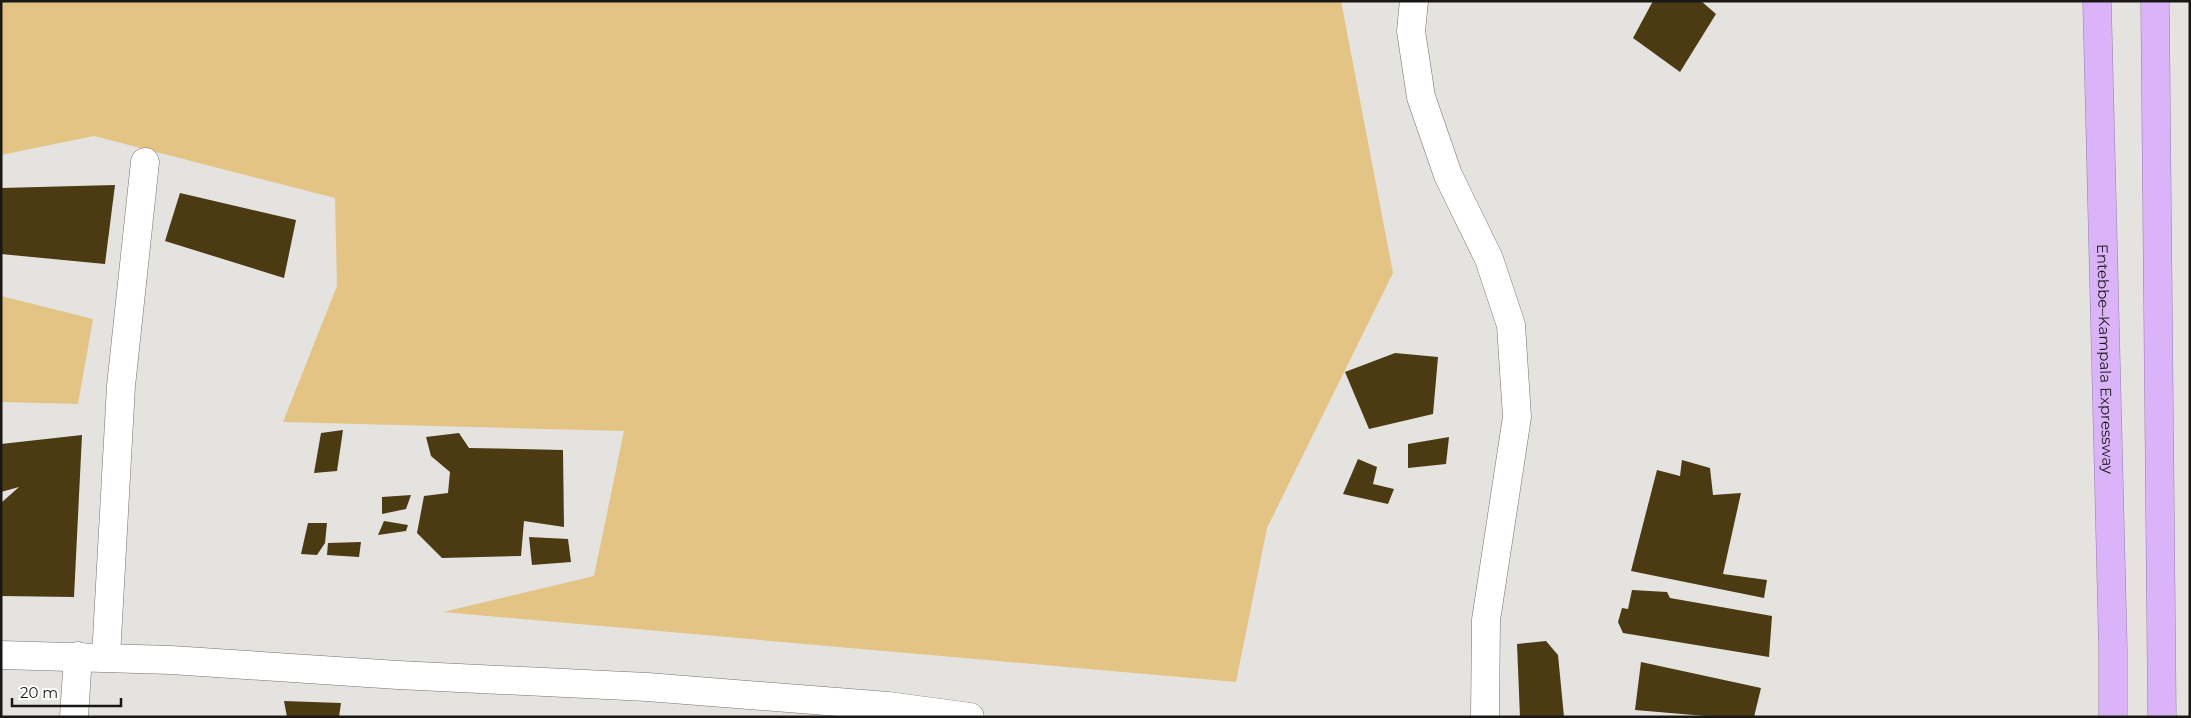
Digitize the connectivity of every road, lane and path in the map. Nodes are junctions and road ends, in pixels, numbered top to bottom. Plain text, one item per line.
1 (1414, 1) edge
2 (2097, 1) edge
3 (2155, 1) edge
4 (145, 162) dead end
5 (1, 654) edge
6 (78, 656) junction
7 (106, 657) junction
8 (74, 717) edge
9 (970, 717) edge
10 (1485, 717) edge
11 (2113, 717) edge
12 (2162, 717) edge

1 - 10 street
2 - 11 highway, Entebbe–Kampala Expressway
3 - 12 highway
4 - 7 street
5 - 6 street
6 - 7 street
6 - 8 street
7 - 9 street

